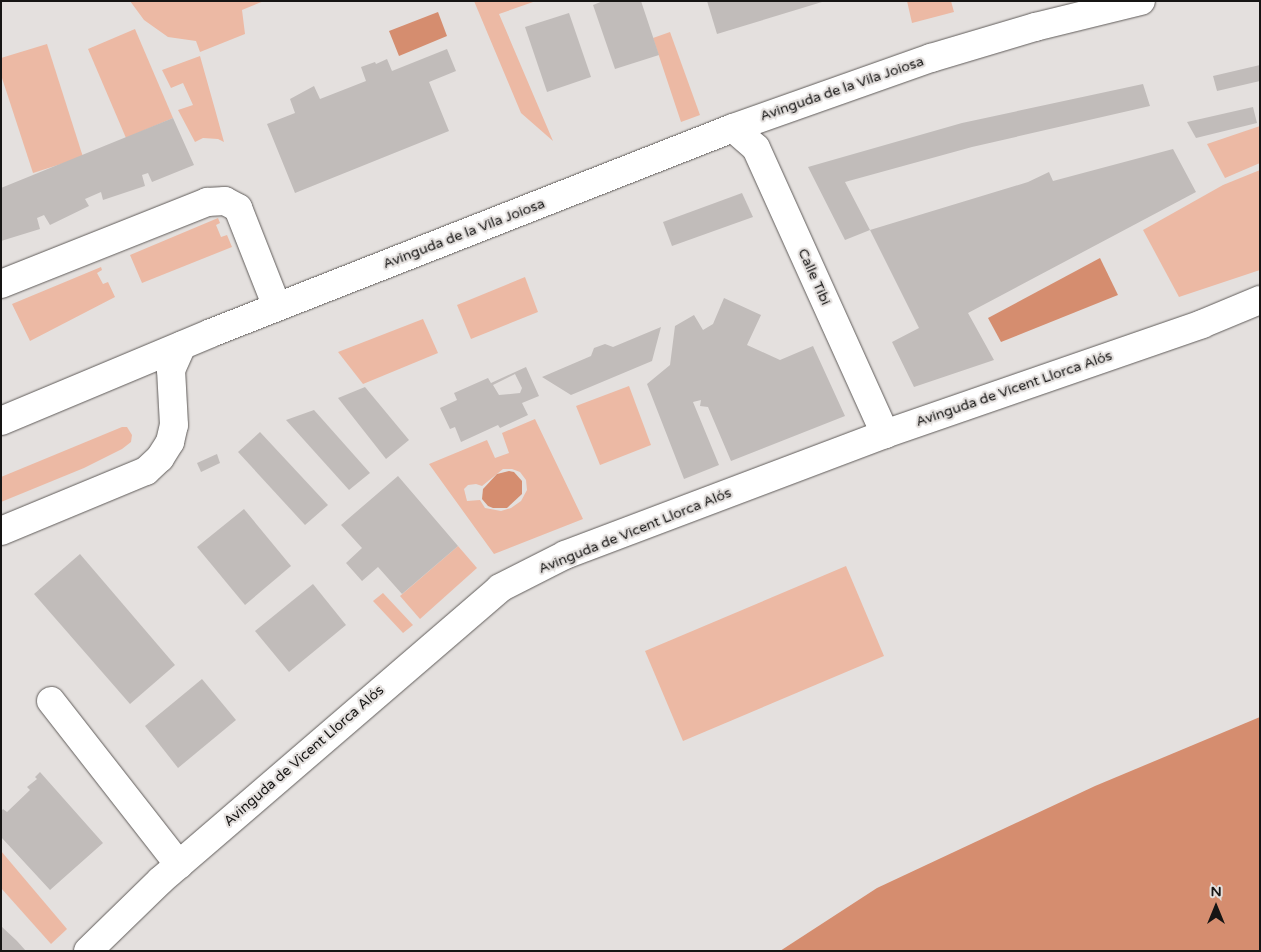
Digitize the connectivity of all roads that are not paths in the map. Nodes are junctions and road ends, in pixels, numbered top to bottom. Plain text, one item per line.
1 (1141, 1) edge
2 (732, 128) junction
3 (1, 284) edge
4 (1260, 300) edge
5 (277, 307) junction
6 (182, 345) junction
7 (1, 421) edge
8 (885, 434) junction
9 (1, 531) edge
10 (51, 701) dead end
11 (179, 865) junction
12 (88, 951) edge

1 - 2 street, Avinguda de la Vila Joiosa
2 - 5 street, Avinguda de la Vila Joiosa
2 - 8 street, Calle Tibi
3 - 5 street
4 - 8 street, Avinguda de Vicent Llorca Alós
5 - 6 street, Avinguda de la Vila Joiosa
6 - 7 street, Avinguda de la Vila Joiosa
6 - 9 street
8 - 11 street, Avinguda de Vicent Llorca Alós
10 - 11 street
11 - 12 street, Avinguda de Vicent Llorca Alós

